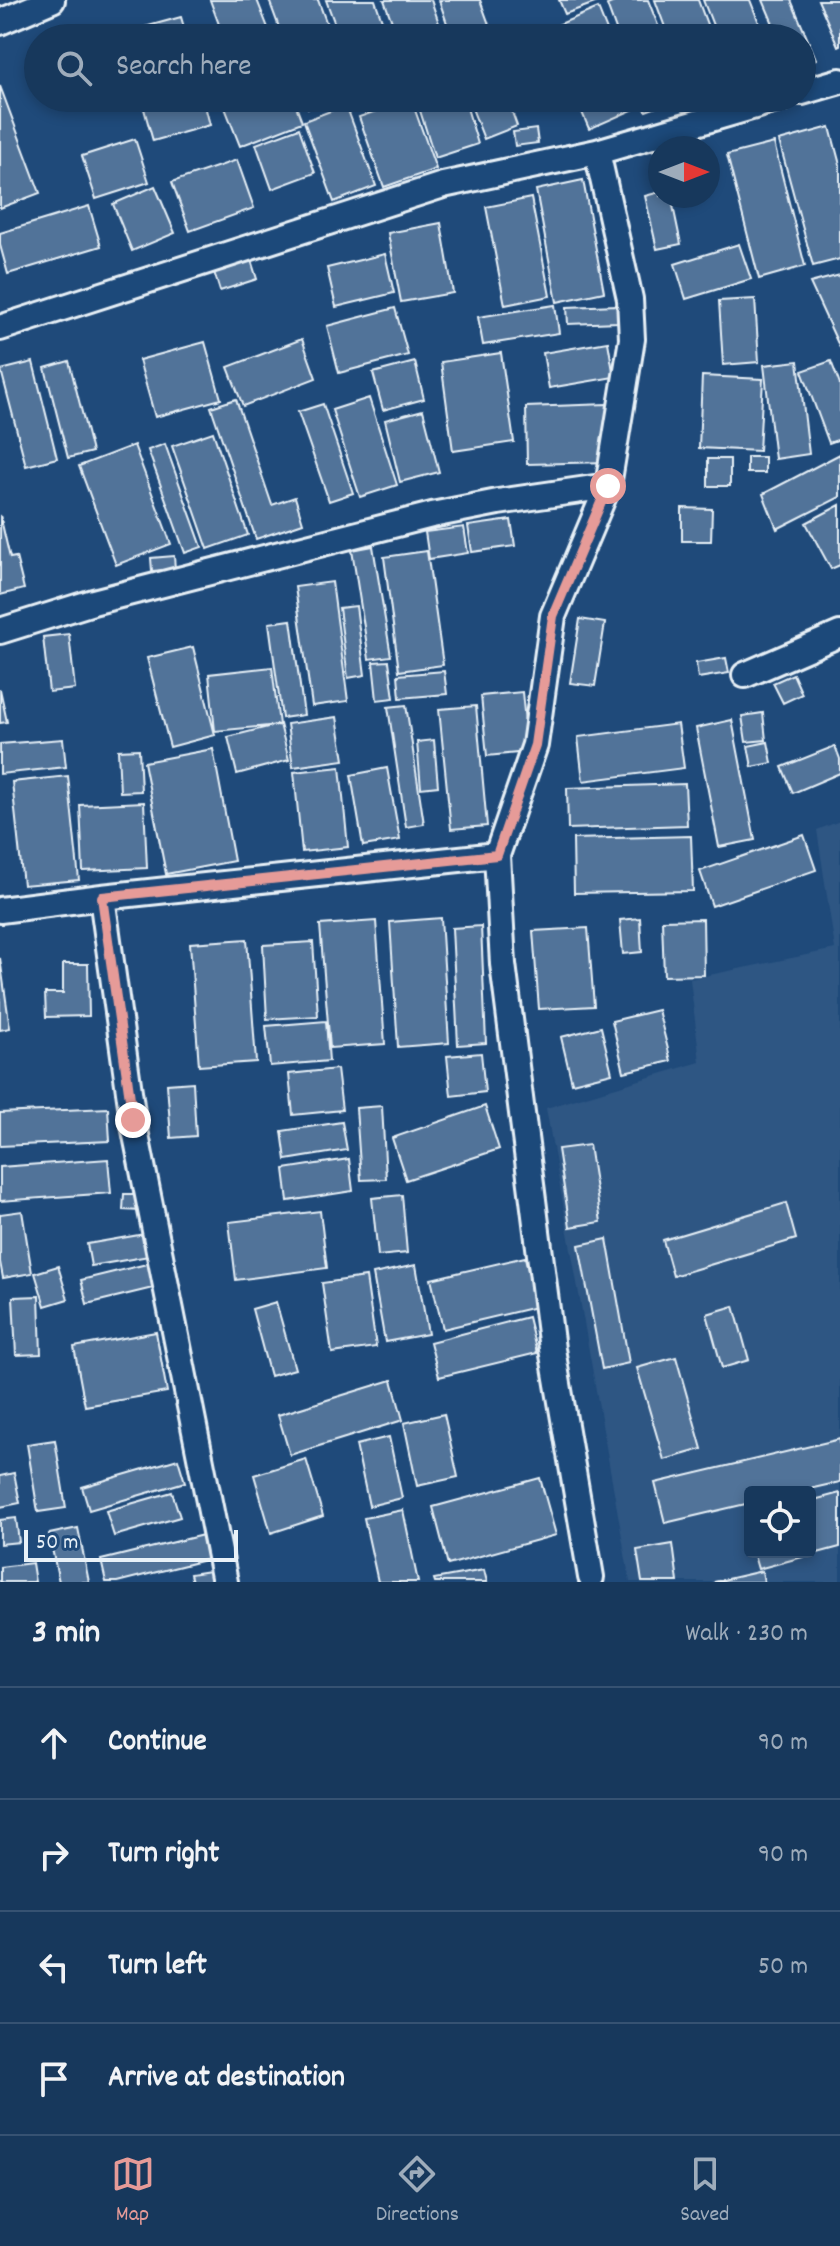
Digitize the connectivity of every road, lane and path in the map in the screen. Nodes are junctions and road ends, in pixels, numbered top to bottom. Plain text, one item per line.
1 (52, 0) edge
2 (0, 22) edge
3 (840, 81) edge
4 (816, 88) edge
5 (734, 112) edge
6 (597, 152) junction
7 (0, 328) edge
8 (608, 486) junction
9 (0, 631) edge
10 (840, 634) edge
11 (745, 675) dead end
12 (497, 855) junction
13 (102, 897) junction
14 (0, 910) edge
15 (591, 1577) dead end
16 (225, 1582) edge

1 - 2 street
3 - 4 street
5 - 6 street
6 - 7 street
6 - 8 street
8 - 9 street
8 - 12 street
10 - 11 street
12 - 13 street
12 - 15 street
13 - 14 street
13 - 16 street

